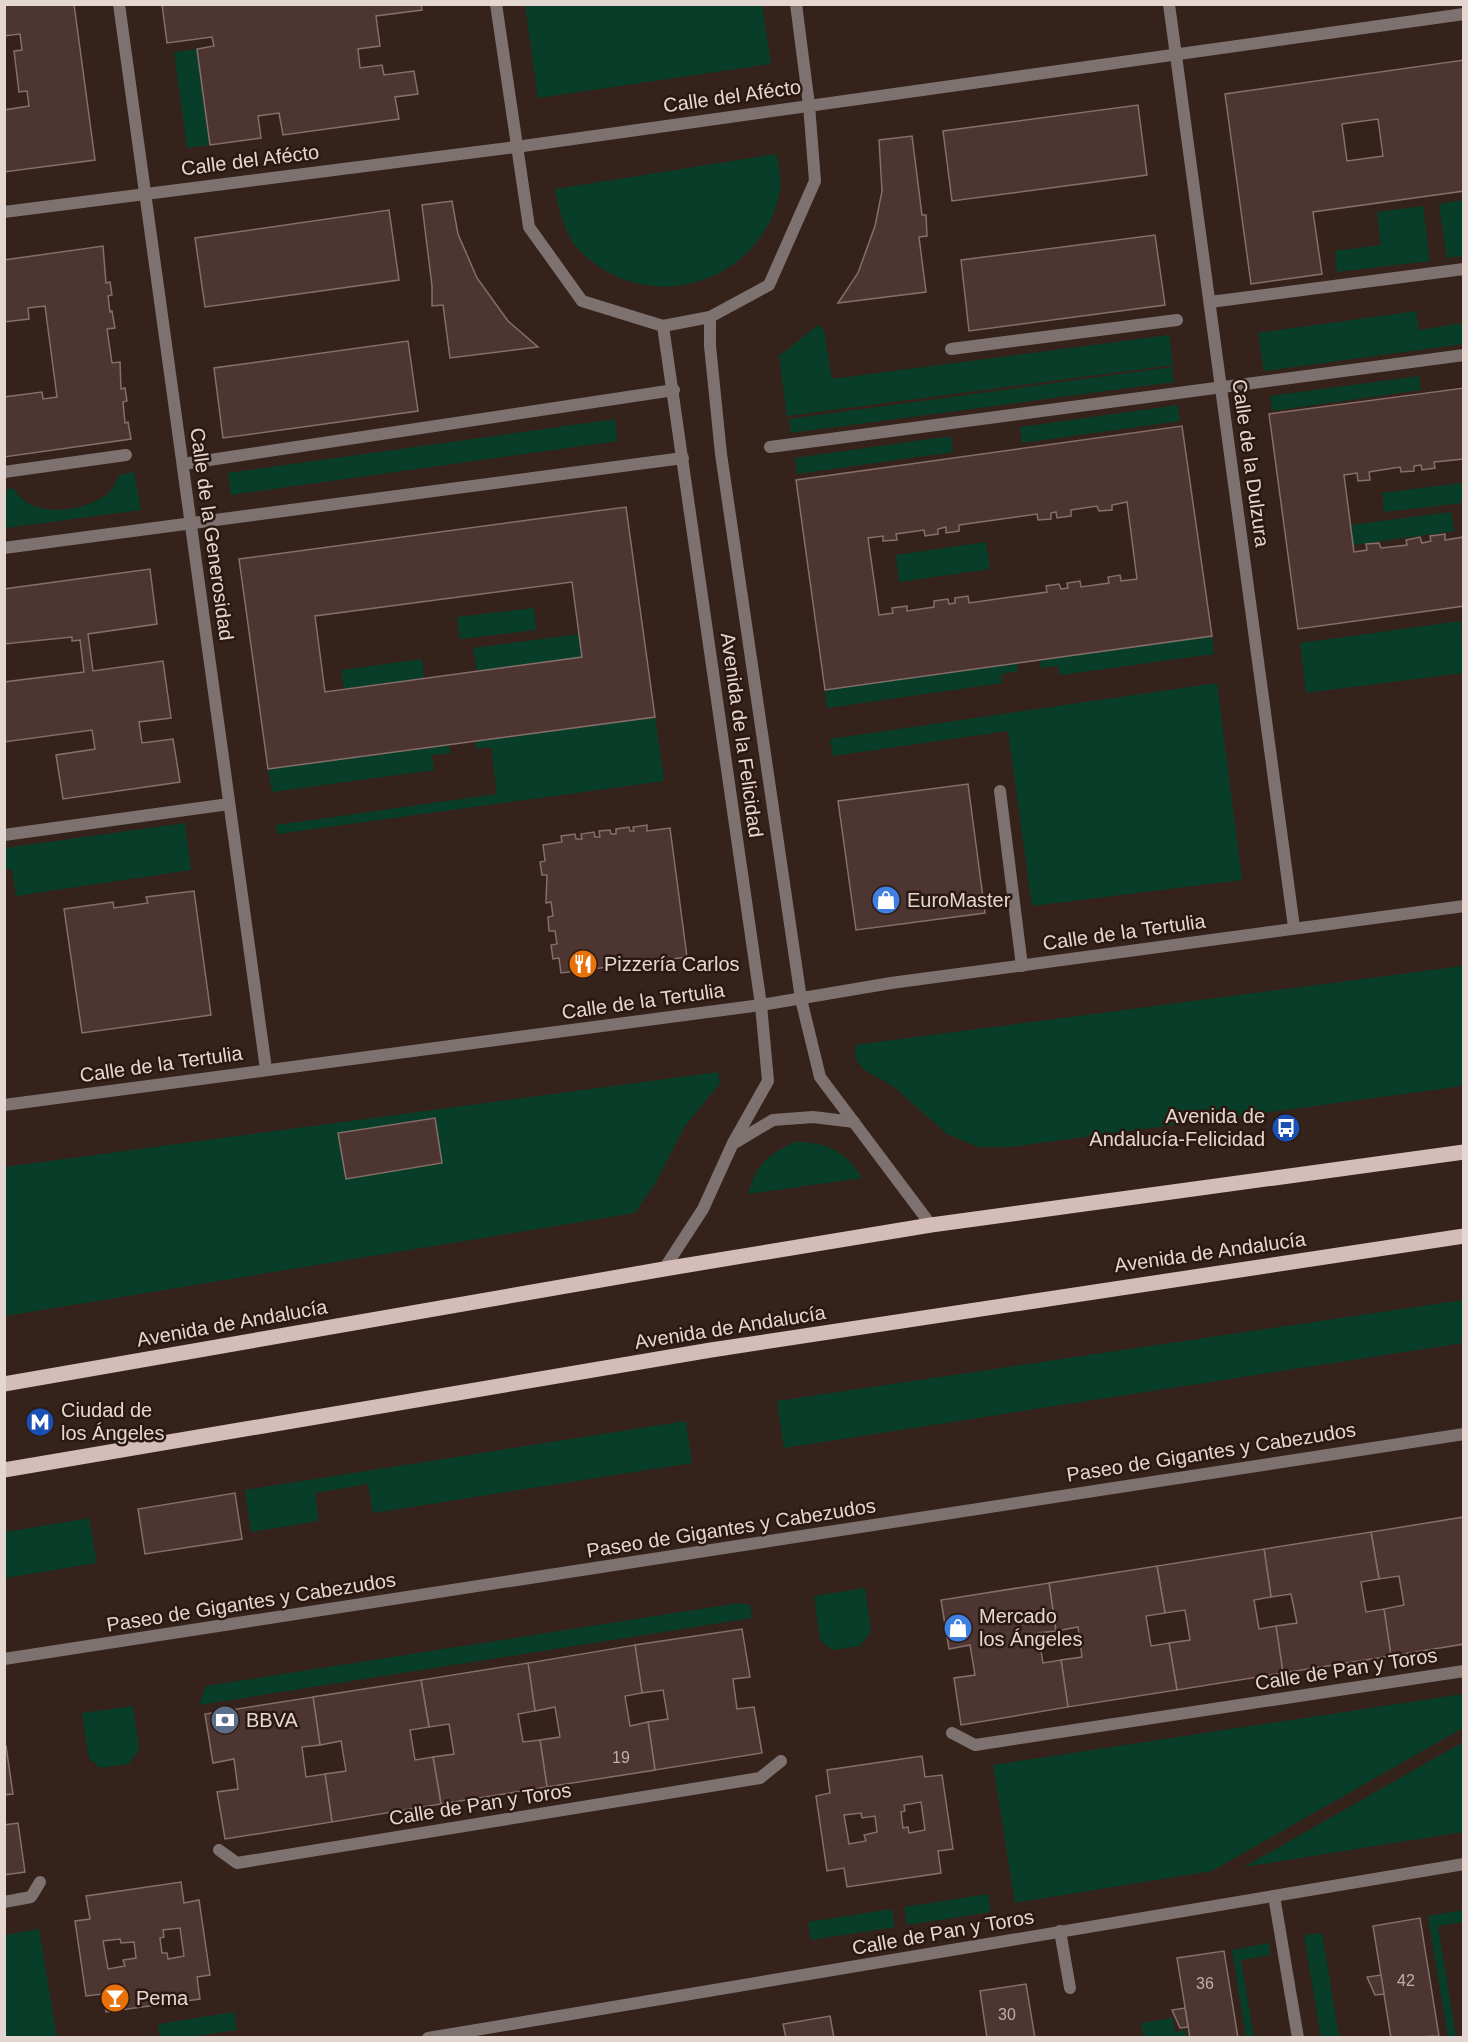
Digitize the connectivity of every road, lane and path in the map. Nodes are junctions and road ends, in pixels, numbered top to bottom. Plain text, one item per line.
1 (119, 4) edge
2 (496, 4) edge
3 (796, 4) edge
4 (1169, 4) edge
5 (1464, 14) edge
6 (1177, 54) junction
7 (809, 105) junction
8 (516, 147) junction
9 (146, 193) junction
10 (4, 212) edge
11 (1464, 269) edge
12 (1210, 302) junction
13 (710, 316) junction
14 (1177, 320) dead end
15 (663, 326) junction
16 (951, 349) dead end
17 (1464, 355) edge
18 (1220, 389) junction
19 (674, 390) junction
20 (770, 447) dead end
21 (126, 455) dead end
22 (683, 458) junction
23 (183, 464) junction
24 (4, 472) edge
25 (191, 524) junction
26 (4, 548) edge
27 (1000, 791) dead end
28 (229, 804) junction
29 (4, 835) edge
30 (1464, 906) edge
31 (1294, 927) junction
32 (1022, 966) junction
33 (801, 999) junction
34 (761, 1005) junction
35 (266, 1069) junction
36 (4, 1106) edge
37 (854, 1122) junction
38 (734, 1143) junction
39 (1464, 1152) edge
40 (931, 1225) junction
41 (1464, 1236) edge
42 (664, 1269) junction
43 (4, 1384) edge
44 (1464, 1434) edge
45 (4, 1470) edge
46 (4, 1659) edge
47 (1464, 1671) edge
48 (952, 1733) dead end
49 (781, 1761) dead end
50 (219, 1850) dead end
51 (1464, 1864) edge
52 (40, 1882) dead end
53 (1274, 1896) junction
54 (4, 1902) edge
55 (1060, 1931) junction
56 (1070, 1988) dead end
57 (428, 2037) edge
58 (1298, 2037) edge

1 - 9 street, Calle de la Generosidad
2 - 8 street
3 - 7 street
4 - 6 street, Calle de la Dulzura
5 - 6 street, Calle del Afécto
6 - 7 street, Calle del Afécto
6 - 12 street, Calle de la Dulzura
7 - 8 street, Calle del Afécto
7 - 13 street
8 - 9 street, Calle del Afécto
8 - 15 street
9 - 10 street, Calle del Afécto
9 - 23 street, Calle de la Generosidad
11 - 12 street
12 - 18 street, Calle de la Dulzura
13 - 15 street
13 - 33 street, Avenida de la Felicidad
14 - 16 street
15 - 19 street, Avenida de la Felicidad
17 - 18 street
18 - 20 street
18 - 31 street, Calle de la Dulzura
19 - 22 street, Avenida de la Felicidad
19 - 23 street
21 - 24 street
22 - 25 street
22 - 34 street, Avenida de la Felicidad
23 - 25 street, Calle de la Generosidad
25 - 26 street
25 - 28 street, Calle de la Generosidad
27 - 32 street
28 - 29 street
28 - 35 street, Calle de la Generosidad
30 - 31 street, Calle de la Tertulia
31 - 32 street, Calle de la Tertulia
32 - 33 street, Calle de la Tertulia
33 - 34 street, Calle de la Tertulia
33 - 37 street, Avenida de la Felicidad
34 - 35 street, Calle de la Tertulia
34 - 38 street, Avenida de la Felicidad
35 - 36 street, Calle de la Tertulia
37 - 38 street
37 - 40 street, Avenida de la Felicidad
38 - 42 street, Avenida de la Felicidad
39 - 40 main road, Avenida de Andalucía
40 - 42 main road, Avenida de Andalucía
41 - 45 main road, Avenida de Andalucía
42 - 43 main road, Avenida de Andalucía
44 - 46 street, Paseo de Gigantes y Cabezudos
47 - 48 street, Calle de Pan y Toros
49 - 50 street, Calle de Pan y Toros
51 - 53 street, Calle de Pan y Toros
52 - 54 street
53 - 55 street, Calle de Pan y Toros
53 - 58 street
55 - 56 street
55 - 57 street, Calle de Pan y Toros

